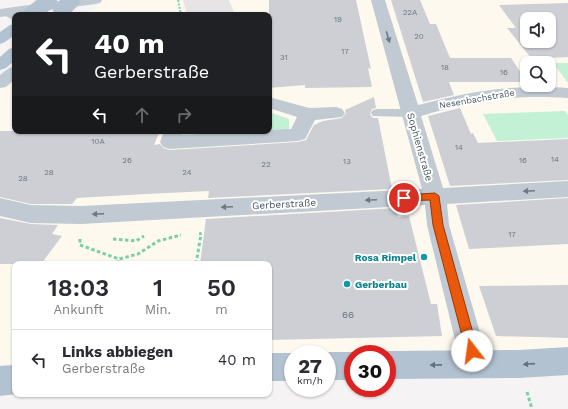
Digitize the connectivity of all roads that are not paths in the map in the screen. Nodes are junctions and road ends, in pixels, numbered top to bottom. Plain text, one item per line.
1 (95, 0) edge
2 (100, 0) edge
3 (378, 0) edge
4 (61, 4) edge
5 (18, 12) edge
6 (39, 12) edge
7 (86, 12) edge
8 (12, 30) edge
9 (0, 39) edge
10 (12, 54) edge
11 (0, 64) edge
12 (12, 74) edge
13 (0, 84) edge
14 (568, 93) edge
15 (272, 103) edge
16 (336, 113) dead end
17 (377, 113) dead end
18 (410, 113) junction
19 (308, 114) junction
20 (172, 134) edge
21 (568, 189) edge
22 (435, 196) junction
23 (0, 207) edge
24 (568, 361) edge
25 (475, 364) junction
26 (396, 365) edge
27 (272, 367) edge
28 (284, 367) edge
29 (12, 380) edge
30 (0, 381) edge

1 - 4 street
2 - 7 street
3 -> 18 street, Sophienstraße
4 - 5 street
4 - 6 main road, bridge
8 - 9 main road
10 - 11 main road
12 - 13 street
14 - 18 street, Nesenbachstraße
15 - 19 street
16 - 19 street
17 - 18 lane
18 - 22 street, Sophienstraße
19 - 20 street
21 -> 22 street, Gerberstraße
22 -> 23 street, Gerberstraße
22 - 25 street, Sophienstraße
24 -> 25 main road
25 -> 26 main road
27 - 28 main road
29 - 30 main road

